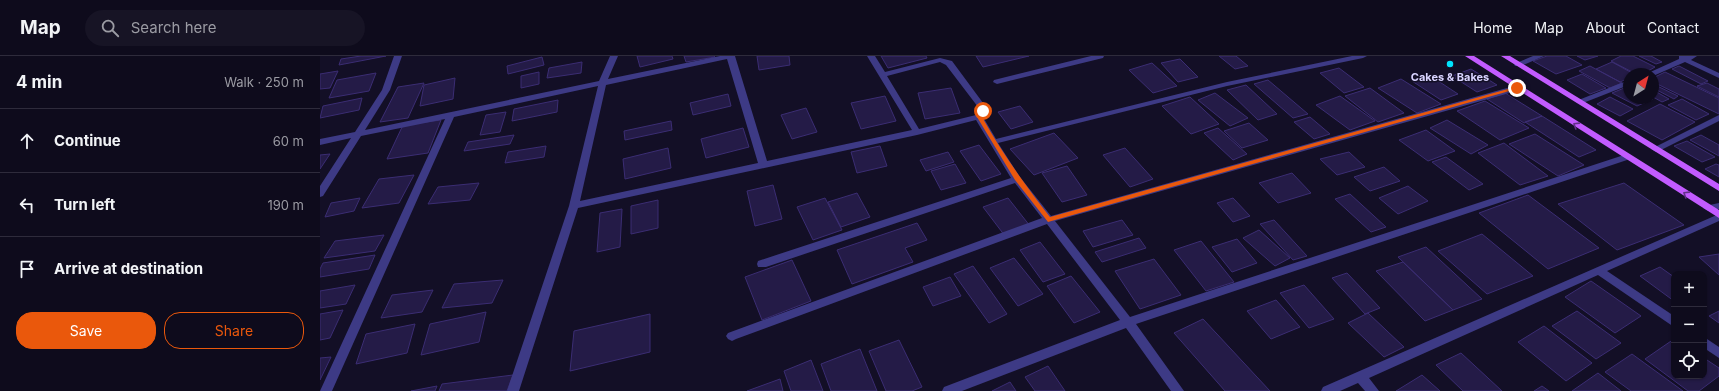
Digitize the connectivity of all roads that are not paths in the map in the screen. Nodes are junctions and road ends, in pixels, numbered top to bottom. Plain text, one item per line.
1 (398, 56) edge
2 (614, 56) edge
3 (731, 56) edge
4 (871, 56) edge
5 (1100, 56) edge
6 (1363, 56) edge
7 (1469, 56) edge
8 (1505, 56) edge
9 (1540, 56) edge
10 (1686, 57) edge
11 (1518, 64) junction
12 (1659, 70) edge
13 (882, 74) junction
14 (1719, 76) edge
15 (603, 82) junction
16 (997, 82) dead end
17 (1623, 84) edge
18 (1517, 88) junction
19 (1580, 101) junction
20 (451, 114) junction
21 (979, 117) junction
22 (1719, 118) edge
23 (917, 132) junction
24 (360, 133) junction
25 (320, 142) edge
26 (993, 142) junction
27 (1656, 149) junction
28 (1627, 157) junction
29 (763, 164) junction
30 (1017, 179) junction
31 (1719, 188) edge
32 (320, 194) edge
33 (574, 206) junction
34 (1719, 206) edge
35 (1708, 208) junction
36 (1719, 216) edge
37 (1048, 220) junction
38 (762, 264) dead end
39 (1598, 270) junction
40 (1671, 320) edge
41 (1128, 322) junction
42 (732, 336) dead end
43 (1705, 343) edge
44 (1719, 353) edge
45 (1360, 377) junction
46 (326, 391) edge
47 (513, 391) edge
48 (948, 391) edge
49 (1178, 391) edge
50 (1327, 391) edge
51 (1372, 391) edge

1 - 24 street
2 - 15 street
3 - 15 street
3 - 29 street
4 - 13 street
5 - 16 street
6 - 26 street
7 - 18 main road
8 - 11 main road
9 - 11 street
10 - 12 street
10 - 14 street
11 - 19 main road
13 - 21 street
13 - 23 street
15 - 20 street
15 - 33 street
17 - 19 street
28 -> 18 main road
18 - 37 street
19 - 27 main road
20 - 24 street
20 - 46 street
21 - 23 street
21 - 26 street
22 - 27 street
23 - 29 street
24 - 25 street
24 - 32 street
26 - 30 street
27 - 31 main road
35 -> 28 main road
28 - 41 street
29 - 33 street
30 - 37 street
30 - 38 street
33 - 47 street
34 - 35 street
35 - 36 main road
36 - 39 street
37 - 41 street
37 - 42 street
39 - 40 street
39 - 45 street
41 - 48 street
41 - 49 street
43 - 44 street
45 - 50 street
45 - 51 street

